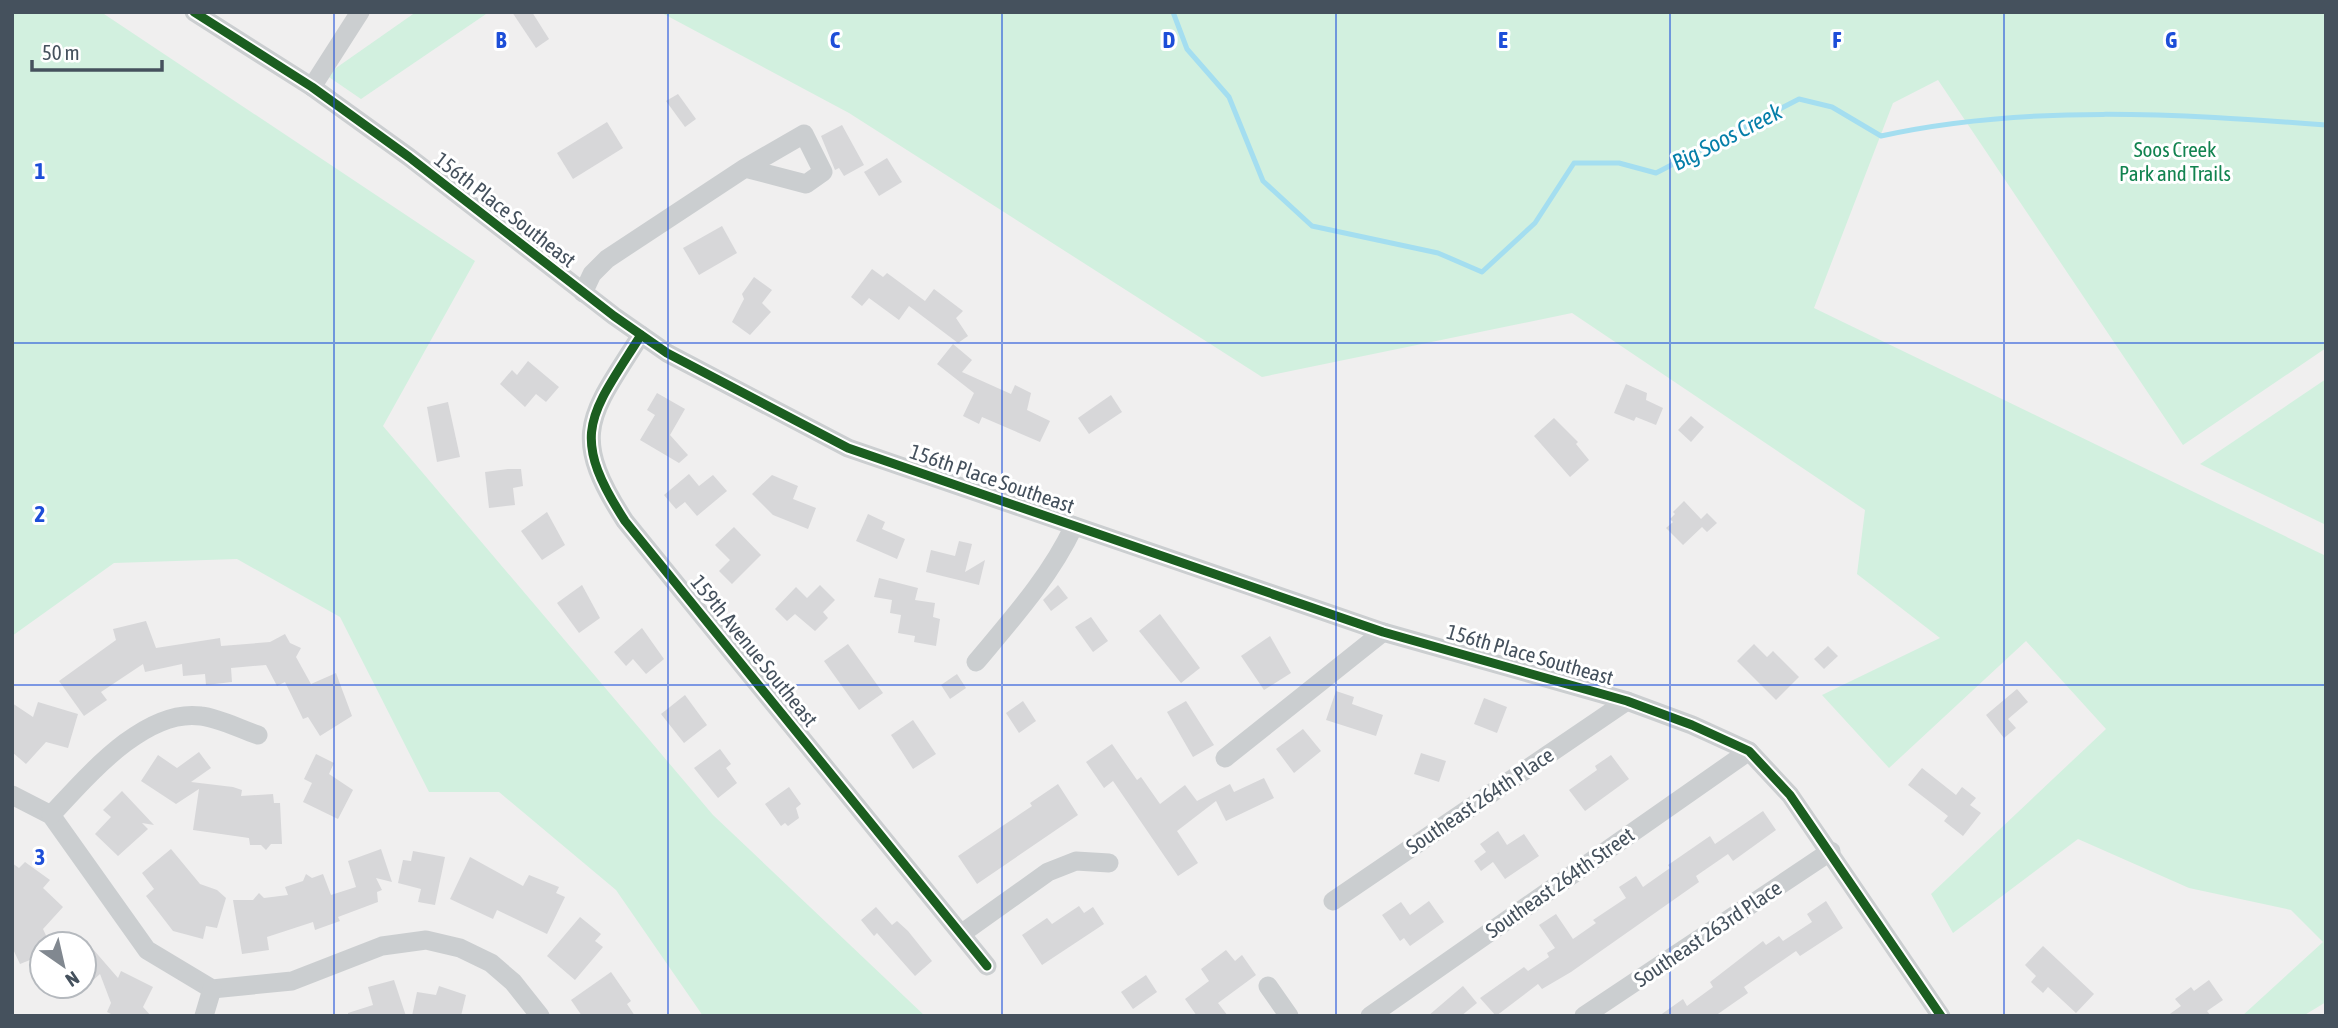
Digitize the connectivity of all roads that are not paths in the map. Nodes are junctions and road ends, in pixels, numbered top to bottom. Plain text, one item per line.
1 (194, 12) edge
2 (360, 12) edge
3 (312, 87) junction
4 (745, 168) dead end
5 (583, 293) junction
6 (641, 335) junction
7 (1074, 526) junction
8 (1383, 632) junction
9 (975, 662) dead end
10 (1627, 701) junction
11 (258, 735) dead end
12 (1749, 751) junction
13 (1225, 758) dead end
14 (12, 795) edge
15 (51, 815) junction
16 (1831, 851) junction
17 (1109, 863) dead end
18 (1333, 901) dead end
19 (961, 934) junction
20 (987, 966) dead end
21 (1268, 986) dead end
22 (212, 989) junction
23 (204, 1016) edge
24 (540, 1016) edge
25 (1289, 1016) edge
26 (1370, 1016) edge
27 (1584, 1016) edge
28 (1941, 1016) edge

1 - 3 street, 156th Place Southeast
2 - 3 street
3 - 5 street, 156th Place Southeast
4 - 5 street
5 - 6 street, 156th Place Southeast
6 - 7 street, 156th Place Southeast
6 - 19 street, 159th Avenue Southeast
7 - 8 street, 156th Place Southeast
7 - 9 street
8 - 10 street, 156th Place Southeast
8 - 13 street
10 - 12 street, 156th Place Southeast
10 - 18 street, Southeast 264th Place
11 - 15 street
12 - 16 street, 156th Place Southeast
12 - 26 street, Southeast 264th Street
14 - 15 street
15 - 22 street
16 - 27 street, Southeast 263rd Place
16 - 28 street, 156th Place Southeast
17 - 19 street
19 - 20 street, 159th Avenue Southeast
21 - 25 street
22 - 23 street
22 - 24 street

